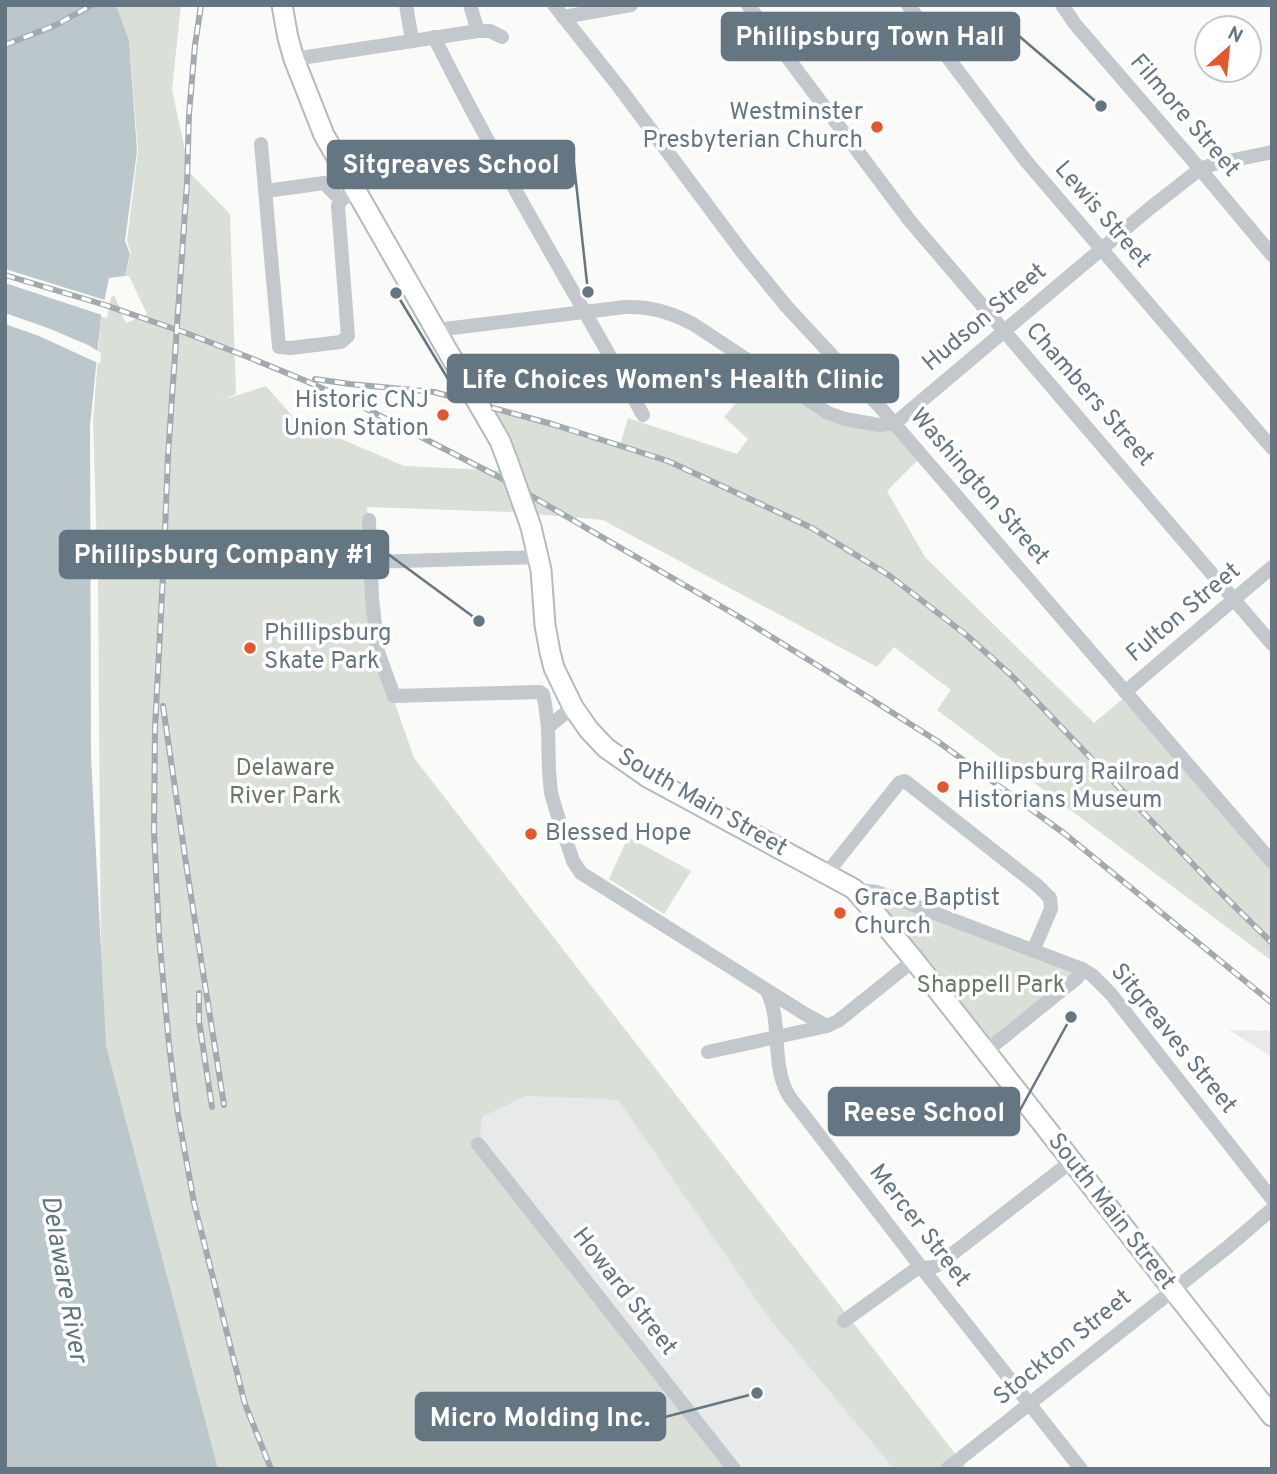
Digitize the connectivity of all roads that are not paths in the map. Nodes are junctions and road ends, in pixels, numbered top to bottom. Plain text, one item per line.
1 (282, 5) edge
2 (406, 5) edge
3 (470, 5) edge
4 (631, 5) edge
5 (748, 5) edge
6 (908, 5) edge
7 (1066, 6) edge
8 (559, 11) edge
9 (478, 31) junction
10 (434, 37) junction
11 (502, 37) dead end
12 (412, 40) junction
13 (294, 59) junction
14 (261, 144) dead end
15 (1272, 152) edge
16 (1200, 169) junction
17 (266, 191) junction
18 (349, 196) junction
19 (1102, 249) junction
20 (1272, 255) edge
21 (585, 312) junction
22 (436, 330) junction
23 (1004, 331) junction
24 (643, 415) dead end
25 (894, 423) junction
26 (1272, 448) edge
27 (369, 520) dead end
28 (539, 556) junction
29 (370, 562) junction
30 (1272, 567) edge
31 (1234, 600) junction
32 (1272, 645) edge
33 (1125, 692) junction
34 (573, 707) junction
35 (548, 727) junction
36 (1272, 862) edge
37 (827, 873) junction
38 (854, 889) junction
39 (1033, 951) junction
40 (914, 960) junction
41 (1082, 970) junction
42 (767, 990) junction
43 (827, 1026) junction
44 (776, 1038) junction
45 (708, 1052) dead end
46 (985, 1052) junction
47 (478, 1144) dead end
48 (1072, 1161) junction
49 (1272, 1199) edge
50 (1272, 1209) edge
51 (921, 1267) junction
52 (1172, 1290) junction
53 (844, 1321) dead end
54 (1031, 1404) junction
55 (1272, 1416) edge
56 (734, 1469) edge
57 (947, 1469) edge
58 (1081, 1469) edge

1 - 13 main road, South Main Street
2 - 12 street
3 - 9 street
4 - 8 street
5 - 23 street, Chambers Street
6 - 19 street, Lewis Street
7 - 16 street, Filmore Street
8 - 25 street, Washington Street
9 - 10 street
9 - 11 street
10 - 12 street
10 - 21 street
12 - 13 street
13 - 18 main road, South Main Street
14 - 17 street
15 - 16 street, Hudson Street
16 - 19 street, Hudson Street
16 - 20 street, Filmore Street
17 - 18 street
17 - 18 street
18 - 22 main road, South Main Street
19 - 23 street, Hudson Street
19 - 26 street, Lewis Street
21 - 22 street
21 - 24 street
21 - 25 street
22 - 28 main road, South Main Street, bridge
23 - 25 street, Hudson Street
23 - 31 street, Chambers Street
25 - 33 street, Washington Street
27 - 29 street
28 - 29 street
28 - 34 main road, South Main Street
29 - 35 street
30 - 31 street, Fulton Street
31 - 32 street, Chambers Street
31 - 33 street, Fulton Street
33 - 36 street, Washington Street
34 - 35 street
34 - 37 main road, South Main Street
35 - 42 street
37 - 38 main road, South Main Street
37 - 39 street
38 - 39 street, Sitgreaves Street
38 - 40 main road, South Main Street
39 - 41 street, Sitgreaves Street
40 - 43 street
40 - 46 main road, South Main Street
41 - 46 street
41 - 49 street, Sitgreaves Street
42 - 43 street
42 - 44 street, Mercer Street
43 - 44 street
44 - 45 street
44 - 51 street, Mercer Street
46 - 48 main road, South Main Street
47 - 56 street, Howard Street
48 - 51 street
48 - 52 main road, South Main Street
50 - 52 street, Stockton Street
51 - 53 street
51 - 54 street, Mercer Street
52 - 54 street, Stockton Street
52 - 55 main road, South Main Street
54 - 57 street, Stockton Street
54 - 58 street, Mercer Street

